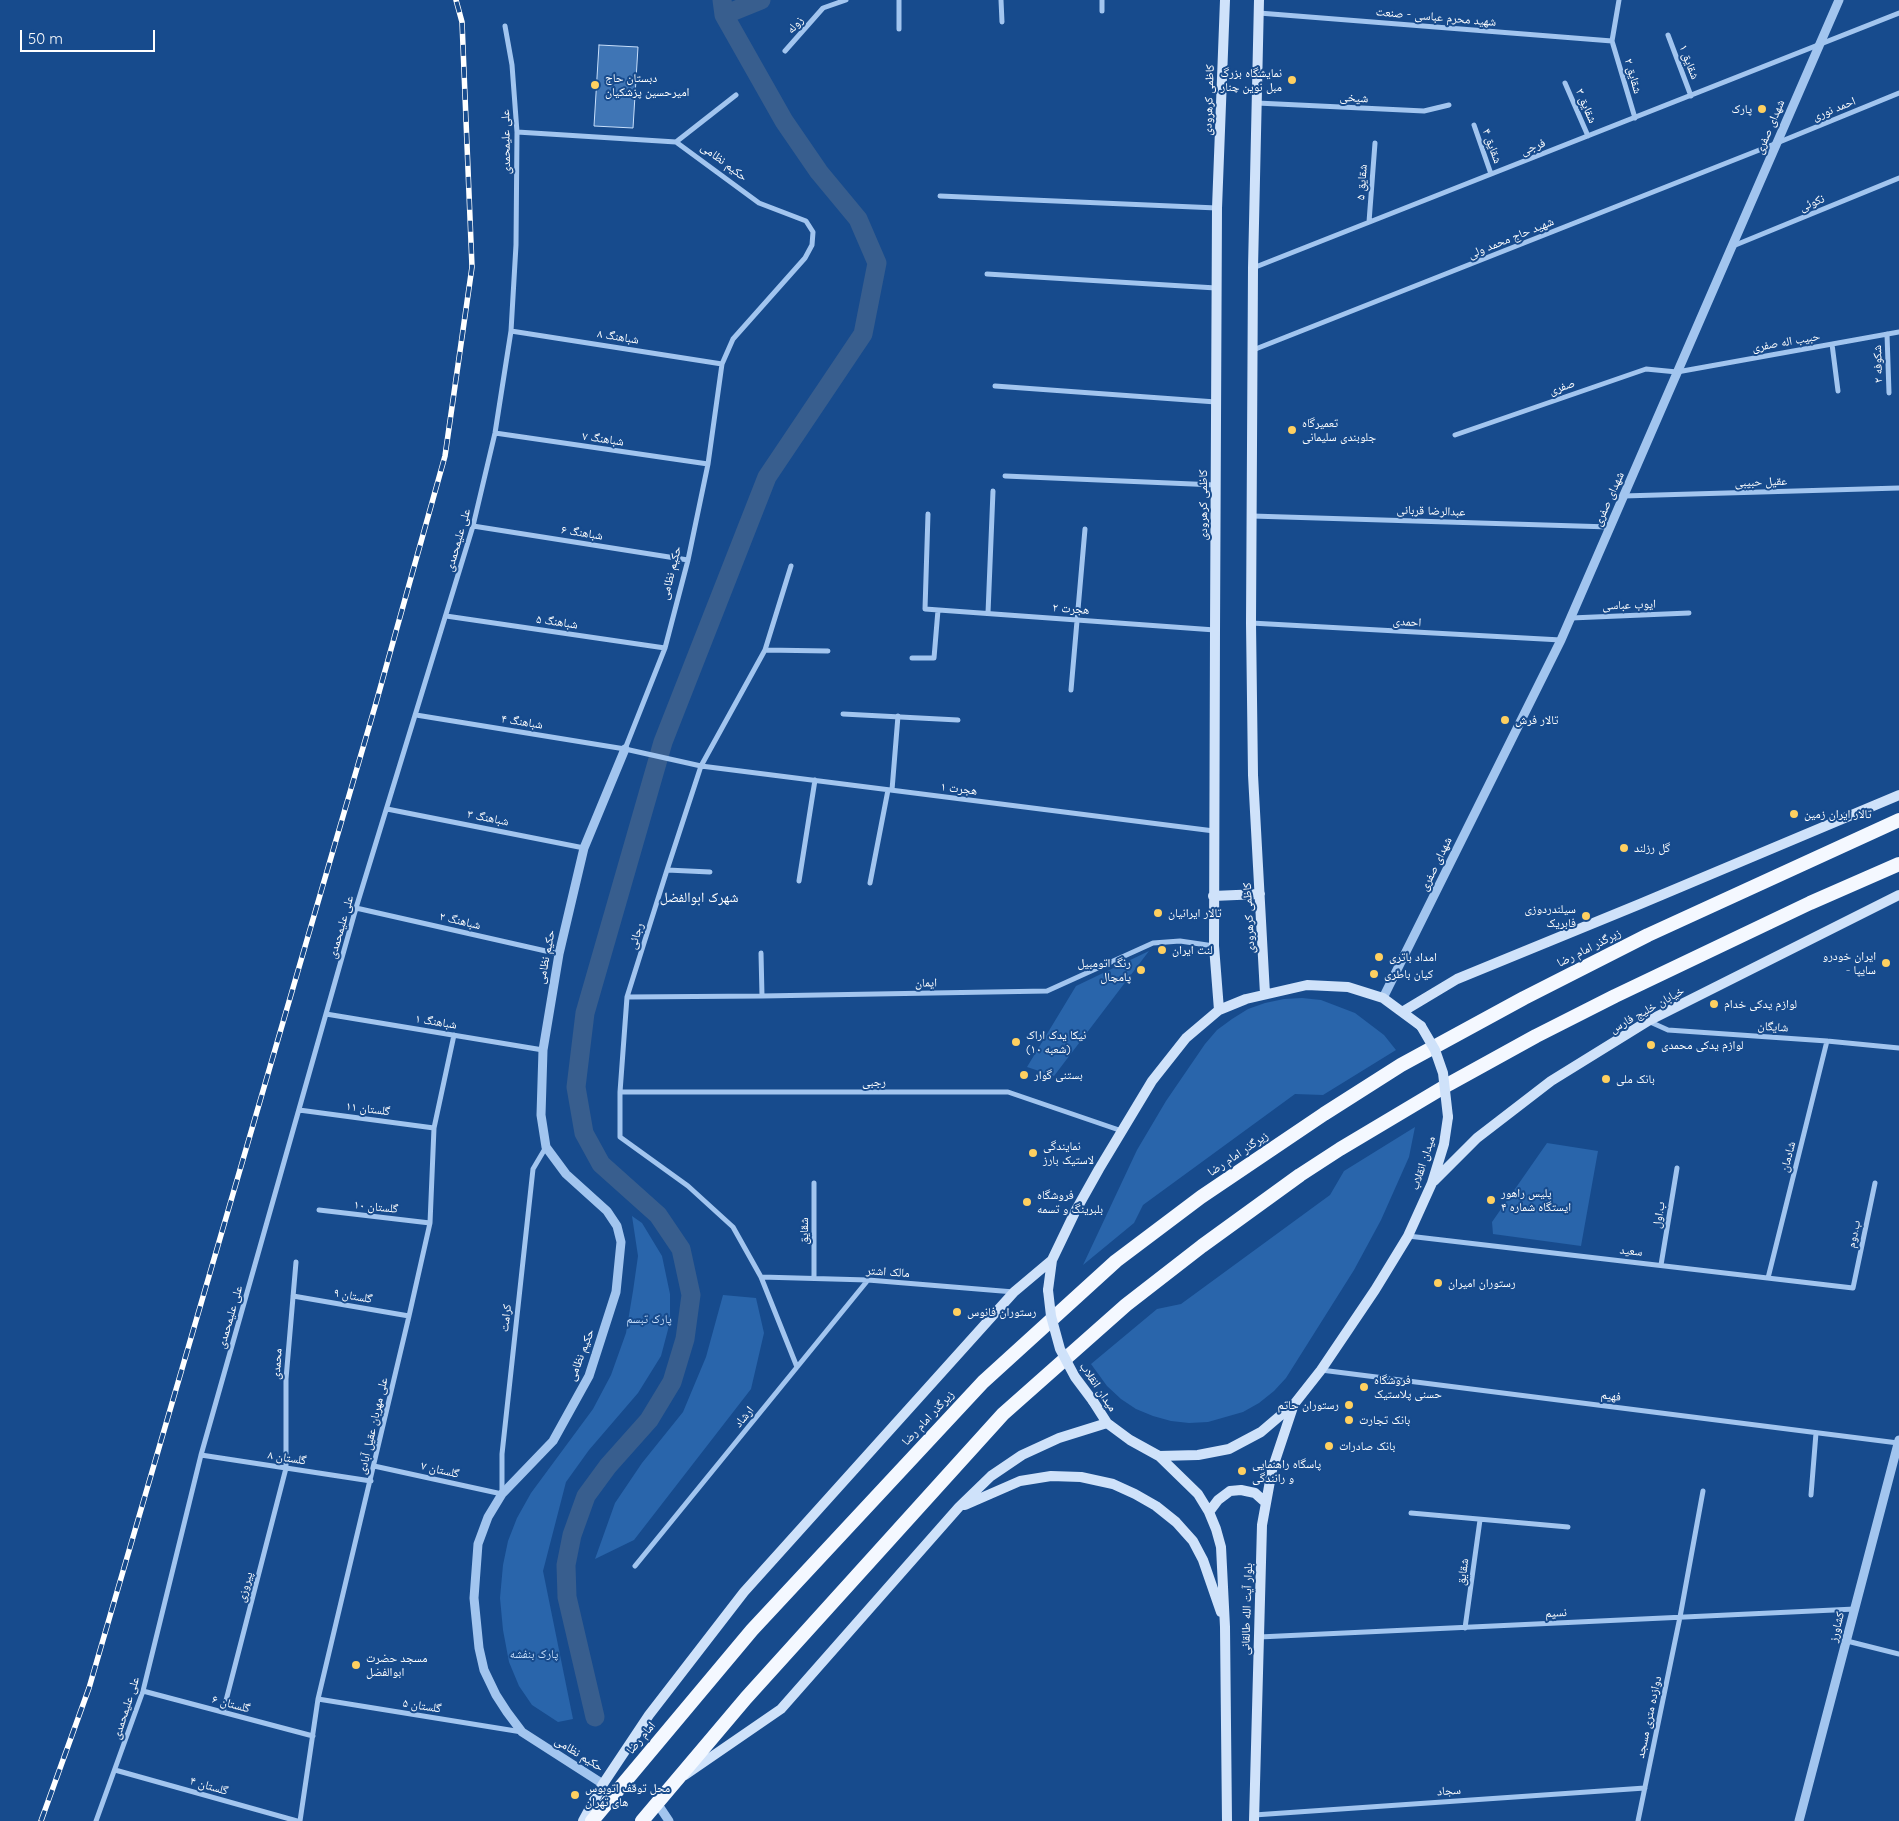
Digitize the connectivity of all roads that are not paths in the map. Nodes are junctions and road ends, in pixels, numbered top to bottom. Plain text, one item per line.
1 (846, 0) edge
2 (899, 0) edge
3 (1001, 0) edge
4 (1102, 0) edge
5 (1225, 0) edge
6 (1259, 0) edge
7 (1619, 0) edge
8 (1839, 0) edge
9 (1102, 11) dead end
10 (1259, 13) junction
11 (1899, 13) edge
12 (1002, 22) dead end
13 (505, 26) dead end
14 (899, 30) dead end
15 (1668, 35) dead end
16 (1612, 41) junction
17 (1819, 45) junction
18 (785, 51) dead end
19 (1565, 83) dead end
20 (1899, 93) edge
21 (736, 95) dead end
22 (1691, 96) junction
23 (1257, 103) junction
24 (1449, 105) dead end
25 (1635, 118) junction
26 (1474, 125) dead end
27 (517, 132) junction
28 (1588, 136) junction
29 (676, 142) junction
30 (1375, 143) dead end
31 (1777, 143) junction
32 (1491, 174) junction
33 (1899, 178) edge
34 (940, 196) dead end
35 (1218, 208) junction
36 (1369, 222) junction
37 (1732, 246) junction
38 (1253, 268) junction
39 (987, 274) dead end
40 (1217, 288) junction
41 (511, 331) junction
42 (1899, 332) edge
43 (1887, 334) junction
44 (1832, 344) junction
45 (1253, 350) junction
46 (722, 364) junction
47 (1677, 372) junction
48 (995, 386) dead end
49 (1838, 391) dead end
50 (1889, 394) dead end
51 (1216, 402) junction
52 (495, 433) junction
53 (1455, 435) dead end
54 (708, 464) junction
55 (1005, 476) dead end
56 (1216, 485) junction
57 (1899, 488) edge
58 (993, 491) dead end
59 (1623, 496) junction
60 (928, 514) dead end
61 (1252, 516) junction
62 (473, 526) junction
63 (1610, 527) junction
64 (1085, 529) dead end
65 (688, 560) junction
66 (791, 566) dead end
67 (938, 610) junction
68 (988, 613) junction
69 (1689, 613) dead end
70 (446, 616) junction
71 (1571, 618) junction
72 (1078, 620) junction
73 (1251, 623) junction
74 (1214, 630) junction
75 (1561, 640) junction
76 (665, 648) junction
77 (765, 650) junction
78 (828, 651) dead end
79 (912, 658) dead end
80 (1071, 690) dead end
81 (843, 714) dead end
82 (416, 715) junction
83 (898, 716) junction
84 (958, 720) dead end
85 (625, 750) junction
86 (681, 762) joint
87 (702, 766) junction
88 (815, 780) junction
89 (890, 790) junction
90 (1899, 795) edge
91 (387, 809) junction
92 (1899, 820) edge
93 (1214, 831) junction
94 (584, 848) junction
95 (1899, 864) edge
96 (667, 870) junction
97 (710, 872) dead end
98 (799, 881) dead end
99 (870, 883) dead end
100 (1260, 894) junction
101 (1899, 894) edge
102 (1213, 896) junction
103 (356, 908) junction
104 (1214, 946) junction
105 (761, 953) dead end
106 (558, 954) junction
107 (1265, 994) junction
108 (627, 996) junction
109 (762, 996) junction
110 (1383, 998) junction
111 (1219, 1010) junction
112 (1402, 1012) junction
113 (326, 1014) junction
114 (1648, 1021) junction
115 (454, 1035) junction
116 (1827, 1041) junction
117 (1899, 1048) edge
118 (543, 1050) junction
119 (620, 1092) junction
120 (299, 1110) junction
121 (434, 1128) junction
122 (1122, 1131) junction
123 (546, 1147) junction
124 (1677, 1168) dead end
125 (814, 1183) dead end
126 (1432, 1183) junction
127 (1875, 1183) dead end
128 (319, 1210) dead end
129 (430, 1223) junction
130 (1408, 1236) junction
131 (1052, 1260) junction
132 (296, 1262) dead end
133 (1661, 1265) junction
134 (760, 1277) junction
135 (814, 1278) junction
136 (1768, 1278) junction
137 (868, 1280) junction
138 (1853, 1288) joint
139 (1014, 1292) junction
140 (293, 1296) junction
141 (409, 1316) junction
142 (797, 1367) junction
143 (1322, 1370) junction
144 (1295, 1403) junction
145 (1107, 1423) junction
146 (1816, 1432) junction
147 (1899, 1441) edge
148 (201, 1454) junction
149 (1159, 1456) junction
150 (374, 1466) junction
151 (286, 1468) junction
152 (371, 1480) junction
153 (1703, 1491) dead end
154 (502, 1494) junction
155 (1811, 1495) dead end
156 (1265, 1502) junction
157 (959, 1507) junction
158 (1209, 1512) junction
159 (1411, 1513) dead end
160 (1480, 1520) junction
161 (1568, 1527) dead end
162 (635, 1566) dead end
163 (1855, 1610) junction
164 (1680, 1617) junction
165 (1226, 1626) junction
166 (1465, 1628) junction
167 (1259, 1637) junction
168 (1847, 1641) junction
169 (1899, 1654) edge
170 (713, 1675) joint
171 (143, 1691) junction
172 (318, 1698) junction
173 (223, 1712) junction
174 (522, 1732) junction
175 (313, 1736) junction
176 (115, 1770) junction
177 (678, 1780) junction
178 (603, 1784) junction
179 (1645, 1788) junction
180 (657, 1803) junction
181 (1254, 1818) edge
182 (96, 1821) edge
183 (299, 1821) edge
184 (583, 1821) edge
185 (592, 1821) edge
186 (642, 1821) edge
187 (668, 1821) edge
188 (1227, 1821) edge
189 (1638, 1821) edge
190 (1799, 1821) edge

1 - 18 street, زوله
2 - 14 street
3 - 12 street
4 - 9 street
5 - 35 main road, کاظمی کرهرودی
6 - 10 main road, کاظمی کرهرودی
7 - 16 street
8 - 17 street, شهدای صفری
10 - 16 street, شهید محرم عباسی - صنعت
10 - 23 main road, کاظمی کرهرودی
11 - 17 street, فرجی
13 - 27 street, علی علیمحمدی
15 - 22 street, شقایق ۱
16 - 25 street, شقایق ۲
17 - 22 street, فرجی
17 - 31 street, شهدای صفری
19 - 28 street, شقایق ۳
20 - 31 street, احمد نوری
21 - 29 street
22 - 25 street, فرجی
23 - 24 street, شیخی
23 - 38 main road, کاظمی کرهرودی
25 - 28 street, فرجی
26 - 32 street, شقایق ۴
27 - 29 street
27 - 41 street, علی علیمحمدی
28 - 32 street, فرجی
29 - 46 street, حکیم نظامی
30 - 36 street, شقایق ۵
31 - 37 street, شهدای صفری
31 - 45 street, شهید حاج محمد ولی
32 - 36 street, فرجی
33 - 37 street, نکوئی
34 - 35 street
35 - 40 main road, کاظمی کرهرودی
36 - 38 street, فرجی
37 - 47 street, شهدای صفری
38 - 45 main road, کاظمی کرهرودی
39 - 40 street
40 - 51 main road, کاظمی کرهرودی
41 - 46 street, شباهنگ ۸
41 - 52 street, علی علیمحمدی
42 - 43 street, حبیب اله صفری
43 - 44 street, حبیب اله صفری
43 - 50 street, شکوفه ۲
44 - 47 street, حبیب اله صفری
44 - 49 street
45 - 61 main road, کاظمی کرهرودی
46 - 54 street, حکیم نظامی
47 - 53 street, صفری
47 - 59 street, شهدای صفری
48 - 51 street
51 - 56 main road, کاظمی کرهرودی
52 - 54 street, شباهنگ ۷
52 - 62 street, علی علیمحمدی
54 - 65 street, حکیم نظامی
55 - 56 street
56 - 74 main road, کاظمی کرهرودی
57 - 59 street, عقیل حبیبی
58 - 68 street
59 - 63 street, شهدای صفری
60 - 67 street, هجرت ۲
61 - 63 street, عبدالرضا قربانی
61 - 73 main road, کاظمی کرهرودی
62 - 65 street, شباهنگ ۶
62 - 70 street, علی علیمحمدی
63 - 71 street, شهدای صفری
64 - 72 street
65 - 76 street, حکیم نظامی
66 - 77 street, رجائی
67 - 68 street, هجرت ۲
67 - 79 street
68 - 72 street, هجرت ۲
69 - 71 street, ایوب عباسی
70 - 76 street, شباهنگ ۵
70 - 82 street, علی علیمحمدی
71 - 75 street, شهدای صفری
72 - 74 street, هجرت ۲
72 - 80 street
73 - 75 street, احمدی
73 - 100 main road, کاظمی کرهرودی
74 - 93 main road, کاظمی کرهرودی
75 - 110 street, شهدای صفری
76 - 85 street, حکیم نظامی
77 - 78 street
77 - 87 street, رجائی
81 - 83 street
82 - 85 street, شباهنگ ۴
82 - 91 street, علی علیمحمدی
83 - 84 street
83 - 89 street
85 - 86 street, شباهنگ ۴
85 - 94 street, حکیم نظامی
86 - 87 street, هجرت ۱
87 - 88 street, هجرت ۱
87 - 96 street, رجائی
88 - 89 street, هجرت ۱
88 - 98 street
89 - 93 street, هجرت ۱
89 - 99 street
90 - 112 main road
91 - 94 street, شباهنگ ۳
91 - 103 street, علی علیمحمدی
92 - 170 highway, زیرگذر امام رضا
93 - 102 main road, کاظمی کرهرودی
94 - 106 street, حکیم نظامی
95 - 177 highway
96 - 97 street
96 - 108 street, رجائی
100 - 102 main road
100 - 107 main road, کاظمی کرهرودی
101 - 114 main road, خیابان خلیج فارس
102 - 104 main road, کاظمی کرهرودی
103 - 106 street, شباهنگ ۲
103 - 113 street, علی علیمحمدی
104 - 109 street, ایمان
104 - 111 main road, کاظمی کرهرودی
105 - 109 street
106 - 118 street, حکیم نظامی
107 - 110 main road, میدان انقلاب
107 - 111 main road, میدان انقلاب
108 - 109 street, ایمان
108 - 119 street, رجائی
110 - 112 main road, میدان انقلاب
111 - 122 main road, میدان انقلاب
112 - 126 main road, میدان انقلاب, bridge
113 - 115 street, شباهنگ ۱
113 - 120 street, علی علیمحمدی
114 - 116 street, شایگان
114 - 126 main road, خیابان خلیج فارس
115 - 118 street, شباهنگ ۱
115 - 121 street, علی مهربان عقیل آبادی
116 - 117 street, شایگان
116 - 136 street, شادمان
118 - 123 street, حکیم نظامی
119 - 122 street, رجبی
119 - 134 street, رجائی
120 - 121 street, گلستان ۱۱
120 - 148 street, علی علیمحمدی
121 - 129 street, علی مهربان عقیل آبادی
122 - 131 main road, میدان انقلاب
123 - 154 street, کرامت
123 - 154 street, حکیم نظامی
124 - 133 street, ب.اول
125 - 135 street, شقایق
126 - 130 main road, میدان انقلاب
127 - 138 street, ب.دوم
128 - 129 street, گلستان ۱۰
129 - 141 street, علی مهربان عقیل آبادی
130 - 133 street, سعید
130 - 143 main road, میدان انقلاب
131 - 139 main road
131 - 145 main road, میدان انقلاب, bridge
132 - 140 street, محمدی
133 - 136 street, سعید
134 - 135 street, مالک اشتر
134 - 142 street
135 - 137 street, مالک اشتر
136 - 138 street, سعید
137 - 139 street, مالک اشتر
137 - 142 street, ارشاد
139 - 178 main road
140 - 141 street, گلستان ۹
140 - 151 street, محمدی
141 - 150 street, علی مهربان عقیل آبادی
142 - 162 street, ارشاد
143 - 144 main road, میدان انقلاب
143 - 146 street, فهیم
144 - 149 main road, میدان انقلاب
144 - 156 main road, بلوار آیت الله طالقانی
145 - 149 main road, میدان انقلاب
145 - 157 main road
146 - 147 street, فهیم
146 - 155 street
147 - 163 street, کشاورز
148 - 151 street, گلستان ۸
148 - 171 street, علی علیمحمدی
149 - 158 main road, بلوار آیت الله طالقانی
150 - 152 street, علی مهربان عقیل آبادی
150 - 154 street, گلستان ۷
151 - 152 street, گلستان ۸
151 - 173 street, پیروزی
152 - 172 street, علی مهربان عقیل آبادی
153 - 164 street
154 - 174 street, حکیم نظامی
156 - 158 main road
156 - 167 main road, بلوار آیت الله طالقانی
157 - 165 main road
157 - 177 main road
158 - 165 main road, بلوار آیت الله طالقانی
159 - 160 street
160 - 161 street
160 - 166 street, شقایق
163 - 164 street, نسیم
163 - 168 street, کشاورز
164 - 166 street, نسیم
164 - 179 street, دوازده متری مسجد
165 - 188 main road, بلوار آیت الله طالقانی
166 - 167 street, نسیم
167 - 181 main road, بلوار آیت الله طالقانی
168 - 169 street
168 - 190 street, کشاورز
170 - 185 highway, امام رضا
171 - 173 street, گلستان ۶
171 - 176 street, علی علیمحمدی
172 - 174 street, گلستان ۵
172 - 175 street, علی مهربان عقیل آبادی
173 - 175 street, گلستان ۶
174 - 178 street, حکیم نظامی
175 - 183 street, علی مهربان عقیل آبادی
176 - 182 street, علی علیمحمدی
176 - 183 street, گلستان ۴
177 - 180 highway
178 - 184 main road
179 - 181 street, سجاد
179 - 189 street, دوازده متری مسجد
180 - 186 highway
180 - 187 street

